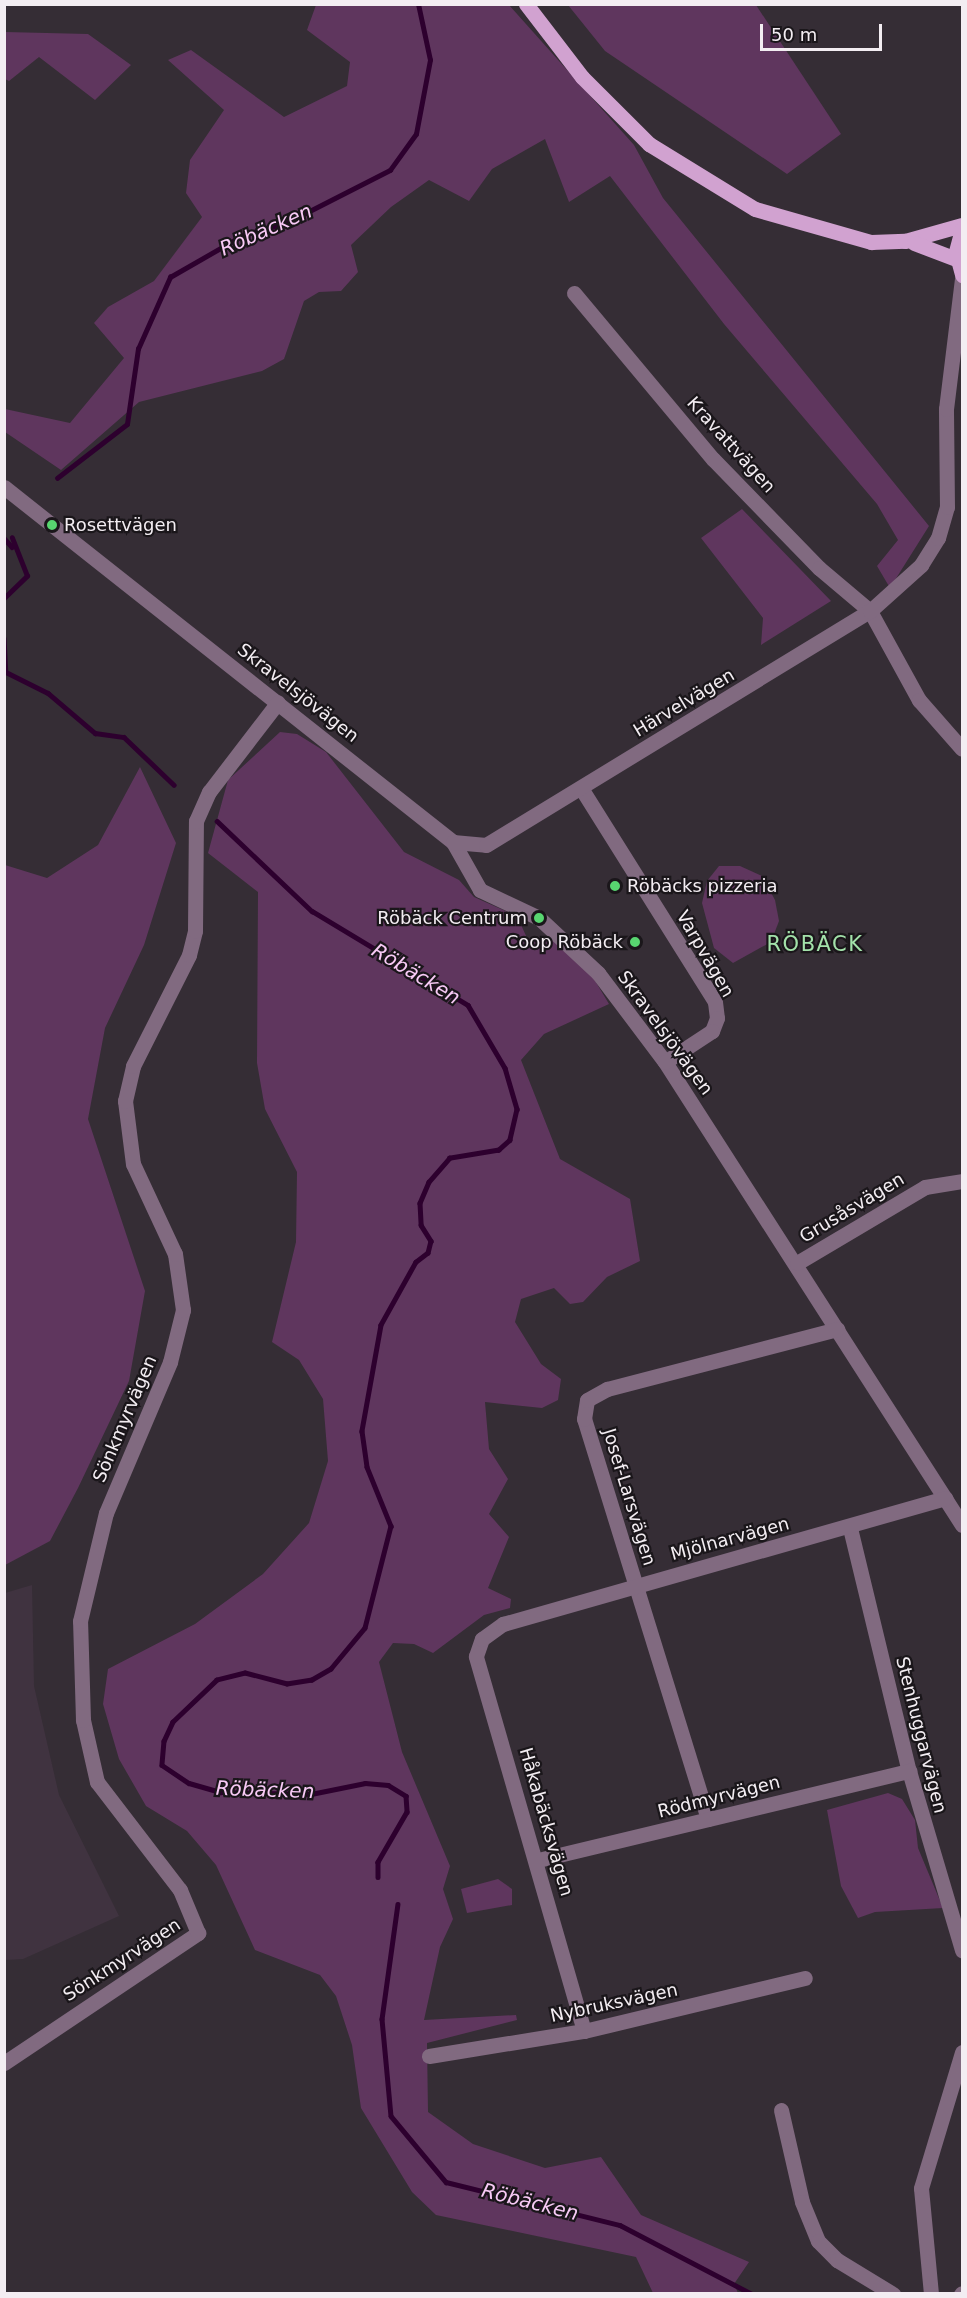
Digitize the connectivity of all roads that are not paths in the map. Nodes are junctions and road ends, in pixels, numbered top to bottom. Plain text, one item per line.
1 (526, 4) edge
2 (963, 227) edge
3 (905, 241) junction
4 (956, 259) junction
5 (963, 277) edge
6 (574, 293) dead end
7 (960, 330) edge
8 (4, 488) edge
9 (870, 611) junction
10 (278, 702) junction
11 (963, 749) edge
12 (581, 788) junction
13 (453, 842) junction
14 (665, 1062) junction
15 (963, 1181) edge
16 (797, 1263) junction
17 (837, 1329) junction
18 (945, 1498) junction
19 (963, 1525) edge
20 (850, 1528) junction
21 (635, 1584) junction
22 (492, 1629) joint
23 (909, 1771) junction
24 (708, 1819) junction
25 (538, 1860) junction
26 (961, 1940) edge
27 (805, 1978) dead end
28 (584, 2031) junction
29 (963, 2052) edge
30 (429, 2056) dead end
31 (4, 2063) edge
32 (959, 2083) edge
33 (781, 2110) dead end
34 (893, 2294) edge
35 (931, 2294) edge

1 - 3 main road
2 - 3 main road
2 - 4 main road
3 - 4 main road
4 - 5 main road
5 - 7 street, Härvelvägen
6 - 9 street, Kravattvägen
7 - 9 street, Härvelvägen
8 - 10 street, Skravelsjövägen
9 - 11 street
9 - 12 street, Härvelvägen
10 - 13 street, Skravelsjövägen
10 - 31 street, Sönkmyrvägen
12 - 13 street, Härvelvägen
12 - 14 street, Varpvägen
13 - 14 street, Skravelsjövägen
14 - 16 street, Skravelsjövägen
15 - 16 street, Grusåsvägen
16 - 17 street, Skravelsjövägen
17 - 18 street, Skravelsjövägen
17 - 21 street, Josef-Larsvägen
18 - 19 street, Skravelsjövägen
18 - 20 street, Mjölnarvägen
20 - 21 street, Mjölnarvägen
20 - 23 street, Stenhuggarvägen
21 - 22 street, Mjölnarvägen
21 - 24 street, Josef-Larsvägen
22 - 25 street, Håkabäcksvägen
23 - 24 street, Rödmyrvägen
23 - 26 street, Stenhuggarvägen
24 - 25 street, Rödmyrvägen
25 - 28 street, Håkabäcksvägen
27 - 28 street, Nybruksvägen
28 - 30 street, Nybruksvägen
29 - 32 street
32 - 35 street
33 - 34 street

